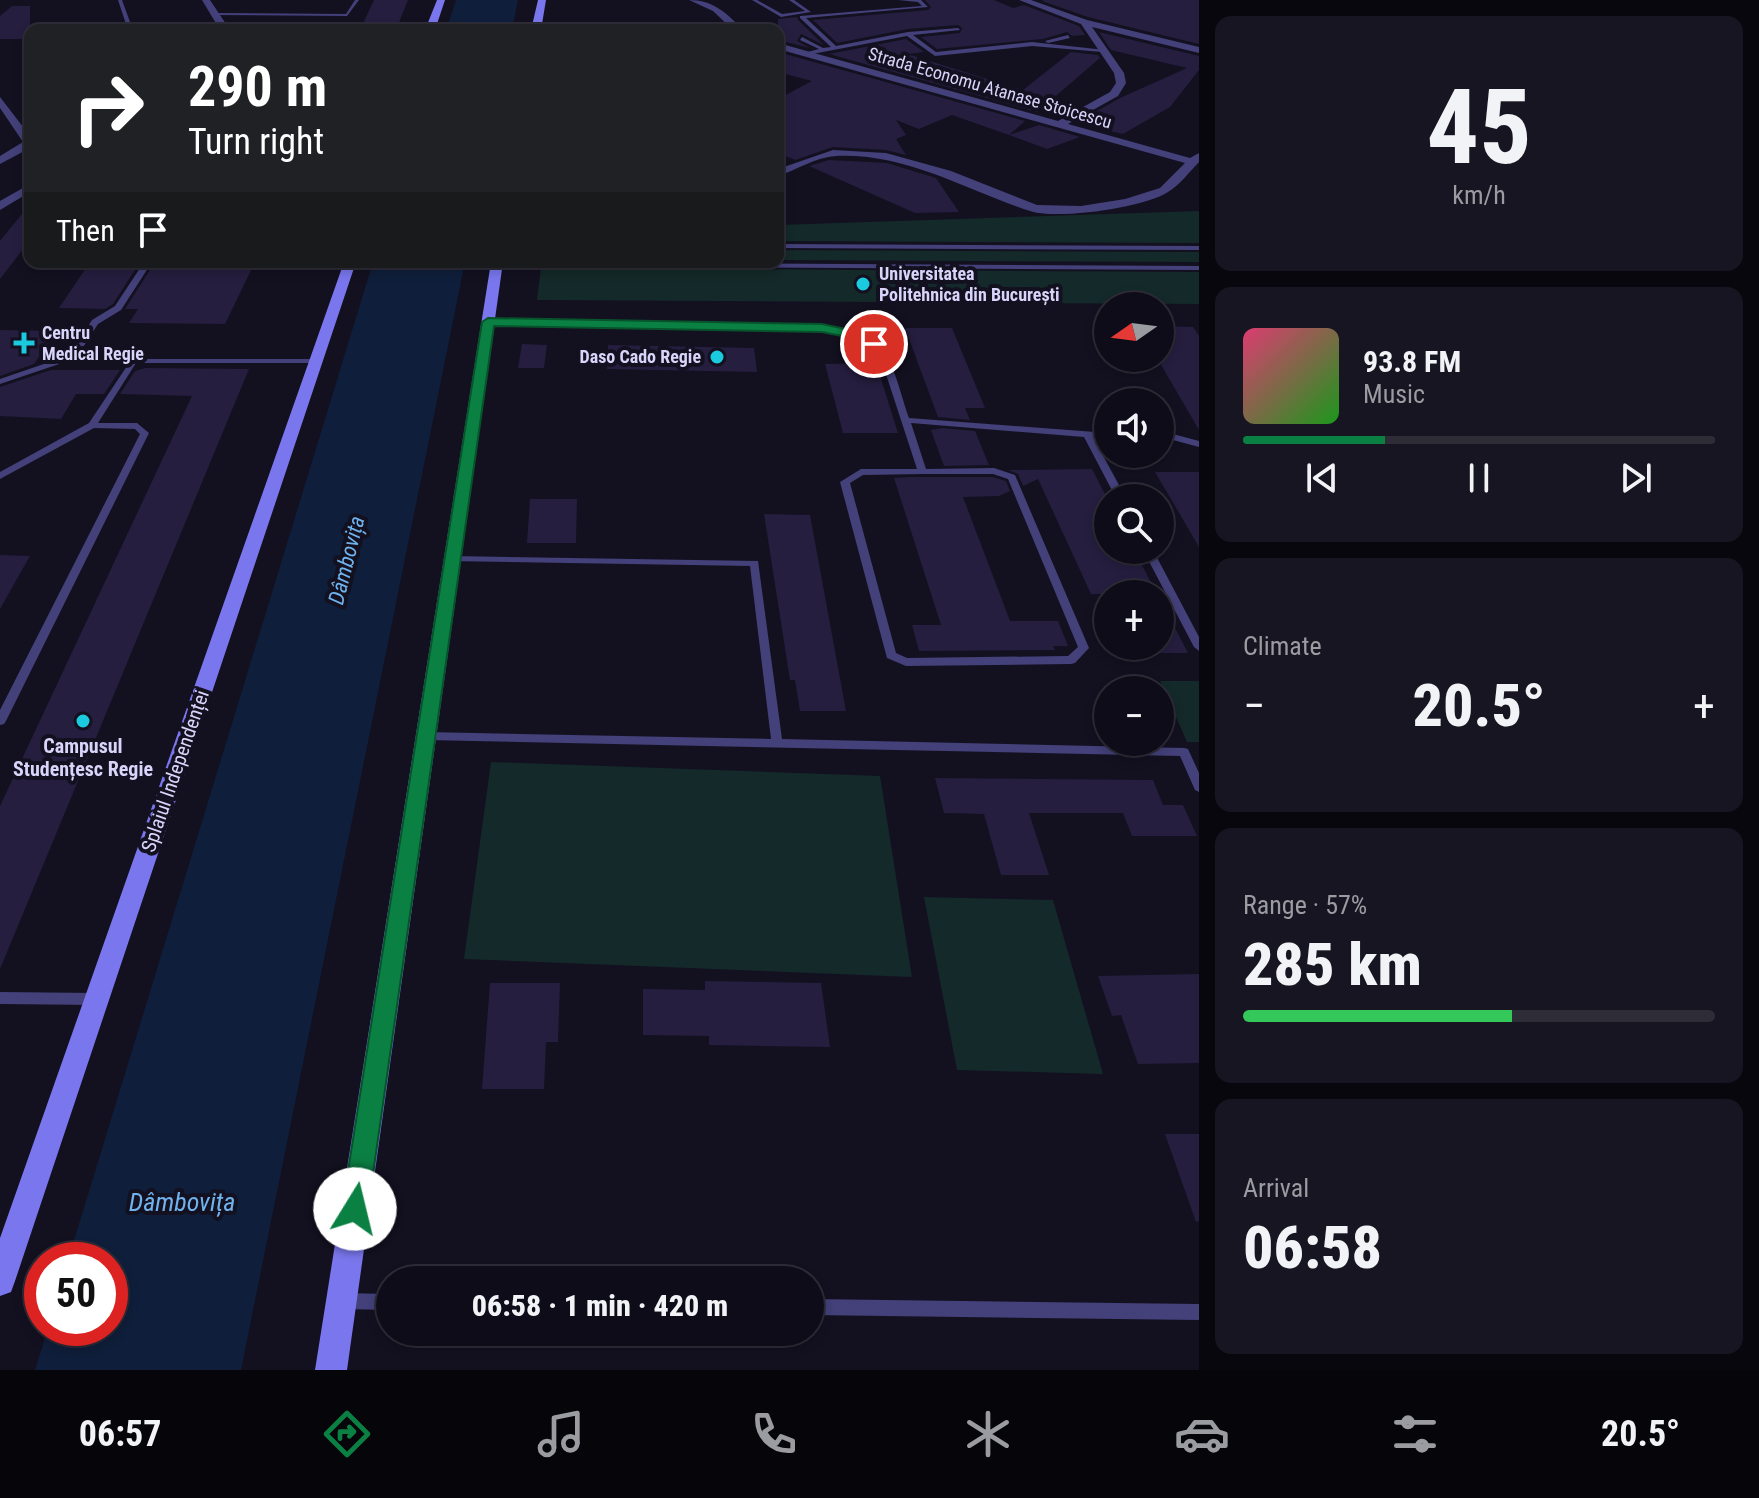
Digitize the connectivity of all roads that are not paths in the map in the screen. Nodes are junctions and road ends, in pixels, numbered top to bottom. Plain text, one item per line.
1 (120, 0) edge
2 (206, 0) edge
3 (357, 0) edge
4 (441, 0) edge
5 (542, 0) edge
6 (693, 0) edge
7 (754, 0) edge
8 (791, 0) edge
9 (900, 0) edge
10 (1023, 0) edge
11 (215, 14) junction
12 (1084, 22) junction
13 (130, 24) edge
14 (221, 24) edge
15 (432, 24) edge
16 (537, 24) edge
17 (732, 24) edge
18 (958, 29) dead end
19 (1125, 33) junction
20 (908, 34) junction
21 (1092, 36) junction
22 (1068, 37) dead end
23 (802, 39) dead end
24 (1032, 44) junction
25 (784, 47) edge
26 (835, 48) junction
27 (825, 50) junction
28 (1102, 50) junction
29 (1199, 50) edge
30 (807, 53) junction
31 (0, 100) edge
32 (12, 117) junction
33 (0, 124) edge
34 (1059, 125) junction
35 (24, 135) edge
36 (24, 147) edge
37 (1196, 159) edge
38 (0, 161) edge
39 (784, 170) edge
40 (24, 191) edge
41 (0, 206) edge
42 (784, 246) edge
43 (1199, 248) edge
44 (784, 264) edge
45 (144, 268) edge
46 (348, 268) edge
47 (496, 268) edge
48 (1199, 268) edge
49 (488, 322) junction
50 (73, 357) junction
51 (134, 361) junction
52 (316, 361) junction
53 (0, 382) edge
54 (906, 420) junction
55 (92, 425) junction
56 (1088, 436) junction
57 (1094, 436) edge
58 (1174, 437) edge
59 (1199, 444) edge
60 (923, 472) junction
61 (0, 476) edge
62 (1114, 484) edge
63 (451, 559) junction
64 (1155, 564) edge
65 (1199, 647) edge
66 (0, 721) edge
67 (426, 736) junction
68 (777, 744) junction
69 (1199, 787) edge
70 (0, 998) edge
71 (96, 999) junction
72 (8, 1236) edge
73 (0, 1281) edge
74 (341, 1301) junction
75 (376, 1302) edge
76 (824, 1307) edge
77 (1199, 1312) edge
78 (331, 1370) edge

1 - 13 lane
2 - 11 street
3 - 11 lane
4 - 15 main road
5 - 16 main road
6 - 17 street
7 - 8 lane
9 - 26 lane
10 - 12 street
11 - 14 street
12 - 19 street
12 - 21 street
18 - 20 lane
19 - 21 street
19 - 29 street
20 - 24 lane
20 - 26 lane
21 - 28 street
22 - 24 lane
23 - 27 lane
24 - 28 lane
25 - 30 street, Strada Economu Atanase Stoicescu
26 - 27 lane
27 - 30 lane
28 - 34 street
30 - 34 street, Strada Economu Atanase Stoicescu
31 - 32 street
32 - 33 street
32 - 35 street
34 - 37 street, Strada Economu Atanase Stoicescu
36 - 38 street
37 - 39 street
40 - 41 street
42 - 43 lane
44 - 48 lane
45 - 50 lane
46 - 52 main road, Splaiul Independenței
47 - 49 main road
49 - 54 lane
49 - 63 main road
50 - 51 lane
50 - 53 lane
51 - 52 lane
51 - 55 lane
52 - 71 main road, Splaiul Independenței
54 - 56 lane
54 - 60 lane
55 - 61 lane
55 - 66 lane
56 - 57 lane
56 - 62 lane
58 - 59 lane
60 - 60 lane
63 - 67 main road
63 - 68 lane
64 - 65 lane
67 - 68 lane
67 - 74 main road
68 - 69 lane
70 - 71 lane
71 - 72 main road, Splaiul Independenței
72 - 73 main road, Splaiul Independenței
74 - 75 lane
74 - 78 main road
76 - 77 lane

